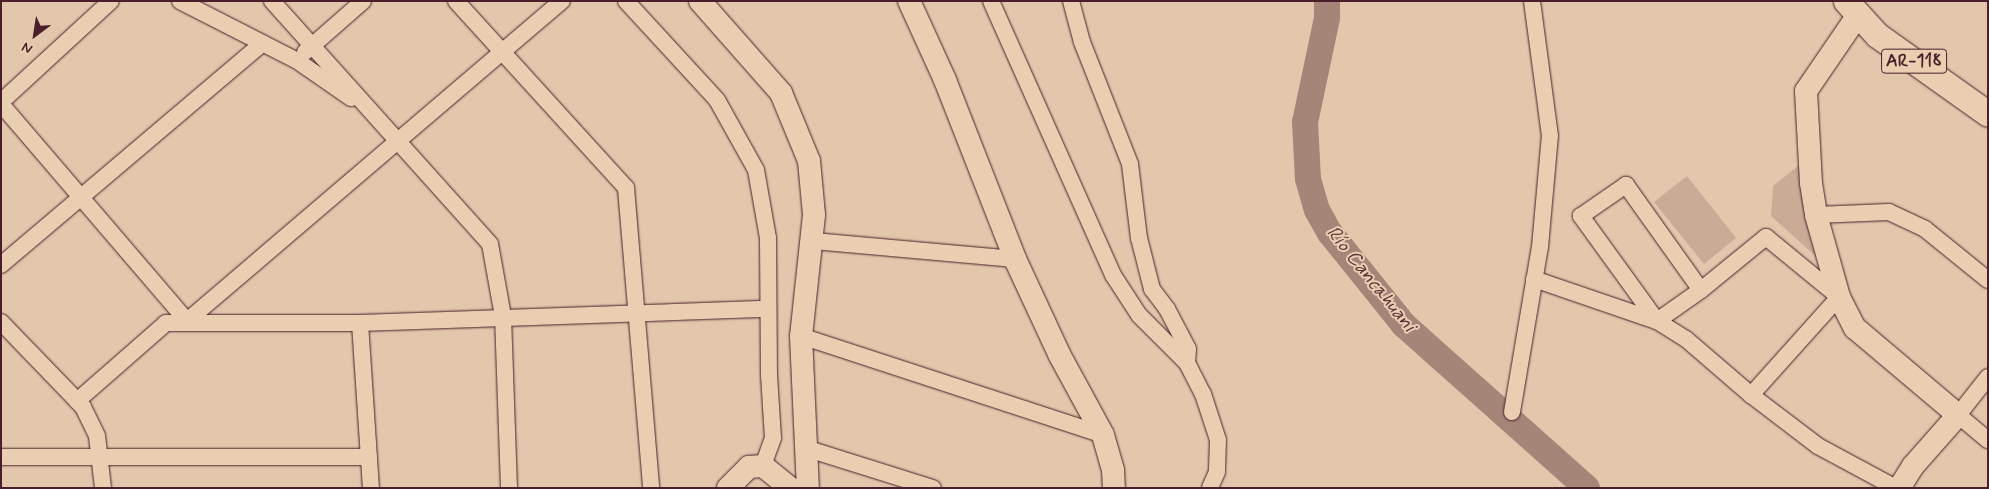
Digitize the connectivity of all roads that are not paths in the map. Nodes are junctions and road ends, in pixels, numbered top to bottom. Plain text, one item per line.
1 (111, 1) edge
2 (180, 1) edge
3 (272, 1) edge
4 (363, 1) edge
5 (456, 1) edge
6 (562, 1) edge
7 (626, 1) edge
8 (700, 1) edge
9 (909, 1) edge
10 (991, 1) edge
11 (1071, 1) edge
12 (1532, 1) edge
13 (1852, 8) edge
14 (263, 42) junction
15 (312, 46) junction
16 (502, 52) junction
17 (296, 60) junction
18 (1, 103) edge
19 (373, 113) junction
20 (1988, 114) edge
21 (398, 141) junction
22 (82, 200) junction
23 (1816, 215) junction
24 (813, 241) junction
25 (1015, 259) junction
26 (1, 265) edge
27 (1534, 279) junction
28 (1988, 280) edge
29 (1701, 290) junction
30 (1839, 297) junction
31 (767, 309) junction
32 (637, 313) junction
33 (504, 316) junction
34 (187, 321) junction
35 (1656, 321) junction
36 (1, 322) edge
37 (360, 323) junction
38 (801, 336) junction
39 (1187, 363) junction
40 (1988, 377) edge
41 (1751, 395) junction
42 (77, 402) junction
43 (1512, 412) dead end
44 (1958, 415) junction
45 (1103, 435) junction
46 (1988, 440) edge
47 (805, 448) junction
48 (369, 456) junction
49 (1, 458) edge
50 (102, 458) junction
51 (763, 466) junction
52 (103, 488) edge
53 (371, 488) edge
54 (509, 488) edge
55 (651, 488) edge
56 (728, 488) edge
57 (790, 488) edge
58 (808, 488) edge
59 (934, 488) edge
60 (1114, 488) edge
61 (1210, 488) edge
62 (1898, 488) edge

1 - 18 street
2 - 14 street
3 - 15 street
4 - 15 street
5 - 16 street
6 - 16 street
7 - 31 street
8 - 24 street
9 - 25 street
10 - 39 street
11 - 39 street
12 - 27 street
13 - 20 main road, AR-118
13 - 23 street
14 - 17 street
14 - 22 street
15 - 17 street
15 - 19 street
16 - 21 street
16 - 32 street
17 - 19 street
18 - 22 street
19 - 21 street
21 - 33 street
21 - 34 street
22 - 26 street
22 - 34 street
23 - 28 street
23 - 30 street
24 - 25 street
24 - 38 street
25 - 45 street
27 - 35 street
27 - 43 street
29 - 30 street
29 - 35 street
29 - 35 street
30 - 41 street
30 - 44 street
31 - 32 street
31 - 51 street
32 - 33 street
32 - 55 street
33 - 37 street
33 - 54 street
34 - 37 street
34 - 42 street
35 - 41 street
36 - 42 street
37 - 48 street
38 - 45 street
38 - 47 street
39 - 61 street
40 - 44 street
41 - 62 street
42 - 50 street
44 - 46 street
44 - 62 street
45 - 60 street
47 - 58 street
47 - 59 street
48 - 50 street
48 - 53 street
49 - 50 street
50 - 52 street
51 - 56 street
51 - 57 street

